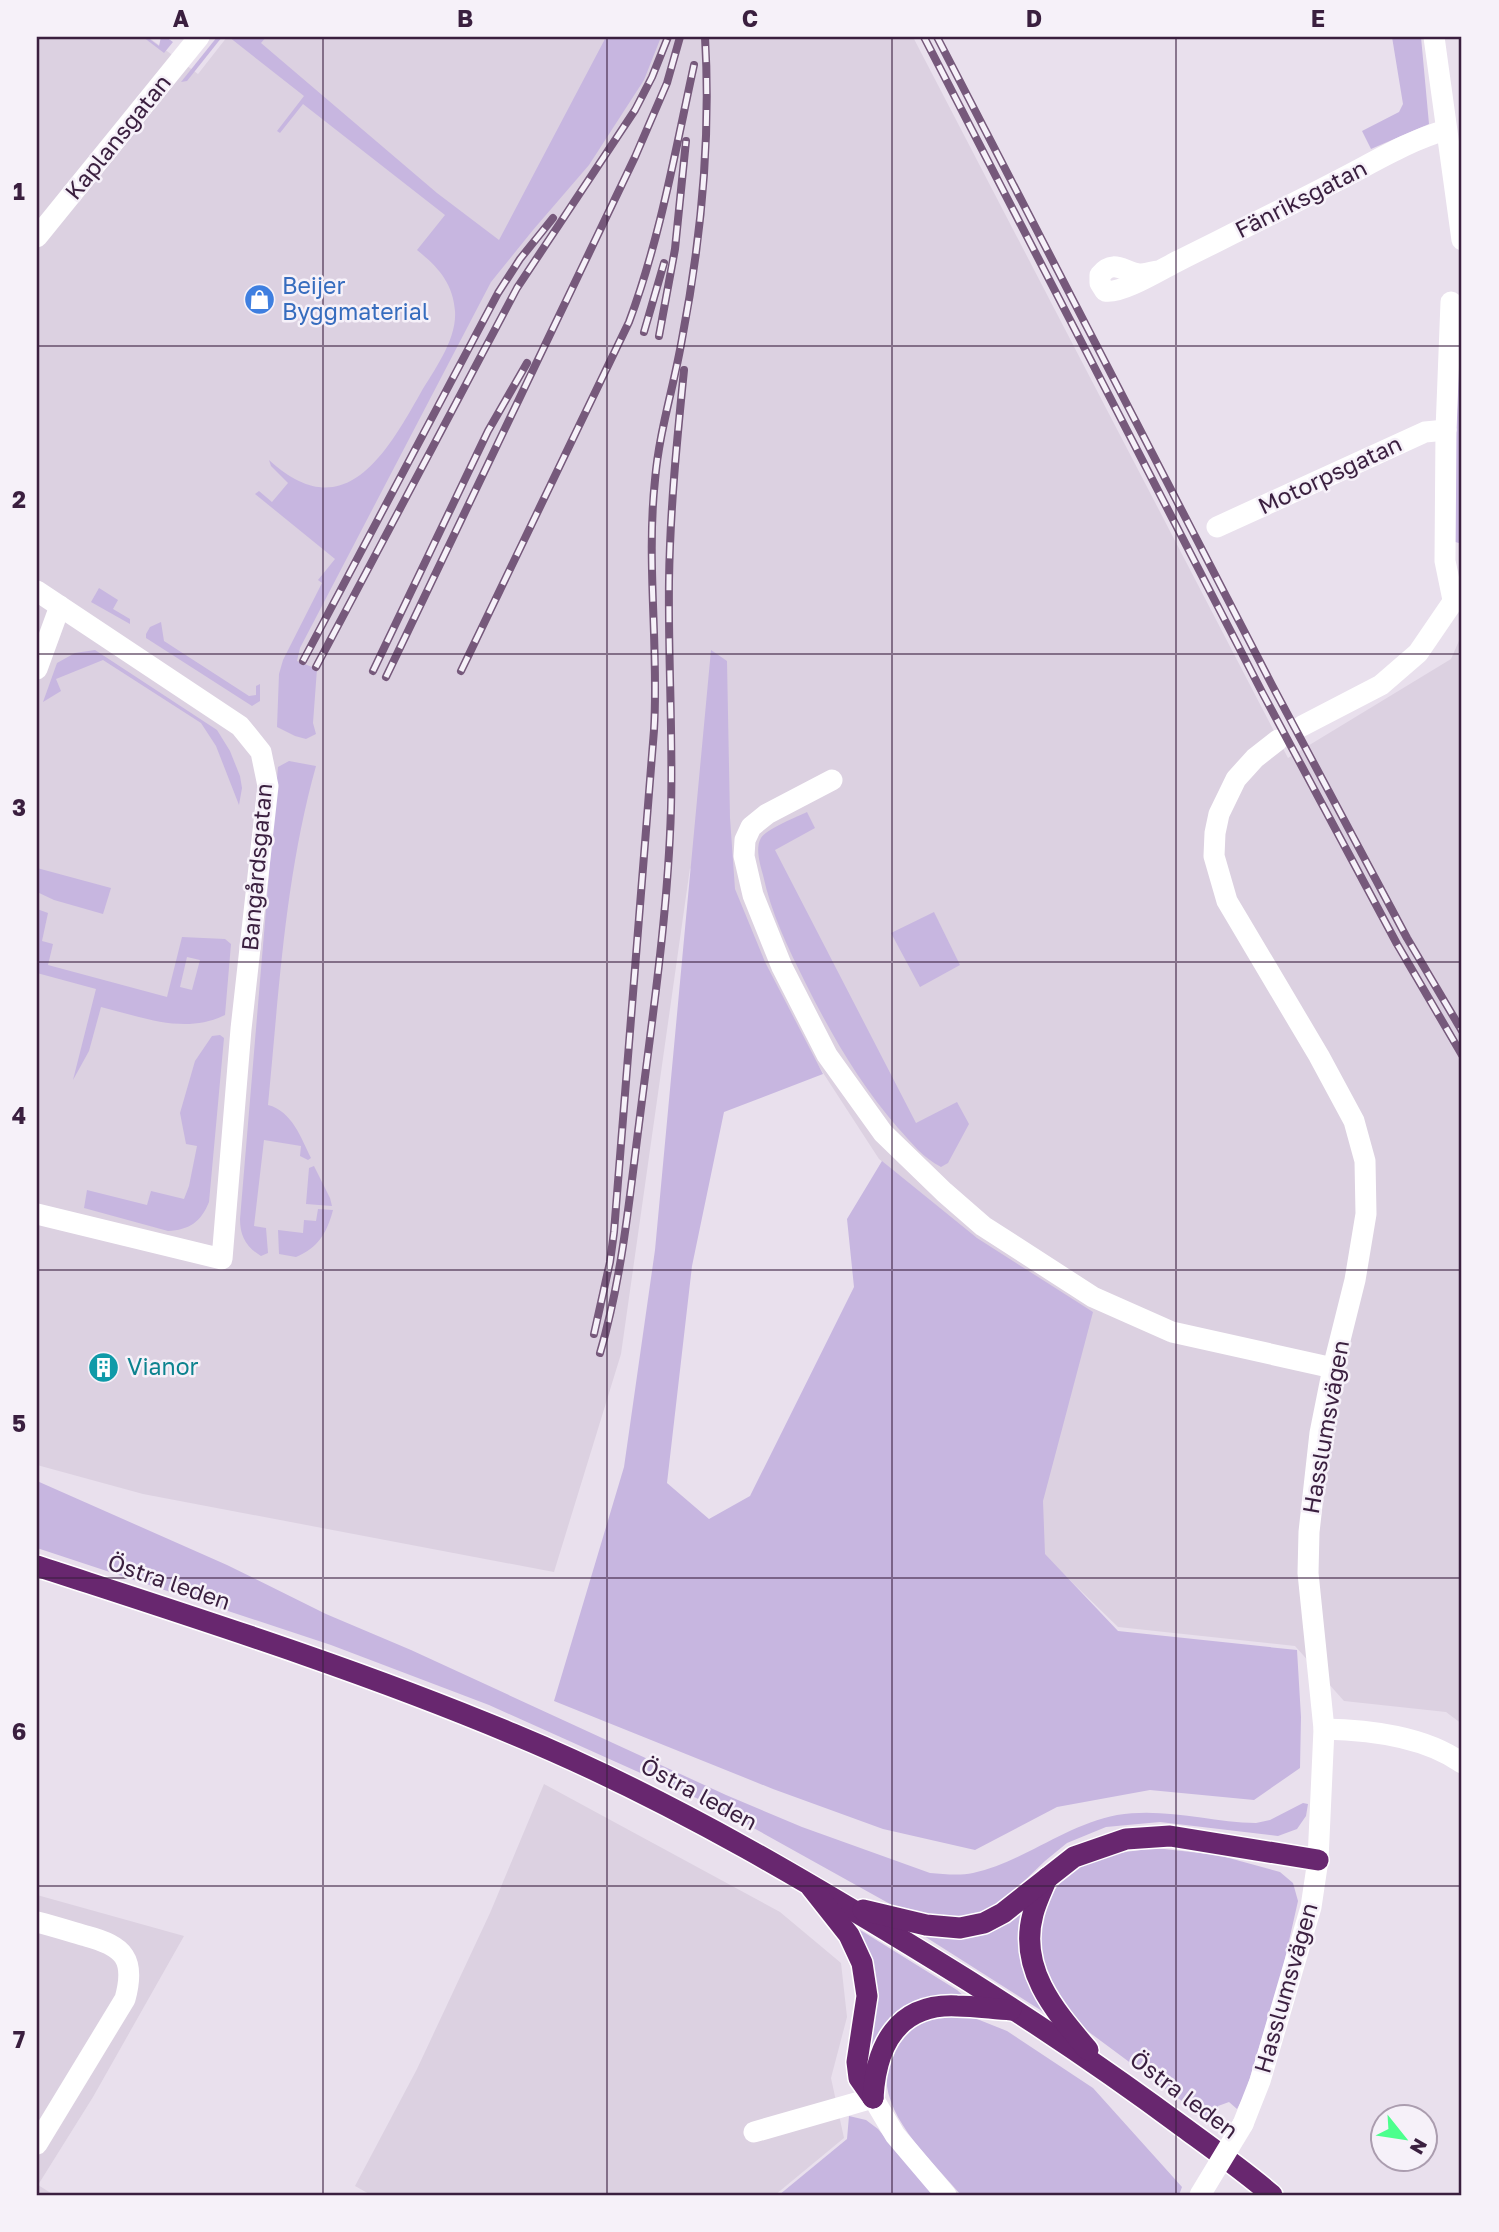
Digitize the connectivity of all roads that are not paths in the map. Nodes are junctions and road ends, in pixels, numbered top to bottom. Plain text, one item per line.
1 (200, 37) edge
2 (1434, 37) edge
3 (1446, 130) junction
4 (37, 237) edge
5 (1462, 240) edge
6 (1157, 271) dead end
7 (1451, 302) dead end
8 (1446, 430) junction
9 (1217, 527) dead end
10 (37, 591) edge
11 (1458, 594) edge
12 (60, 606) junction
13 (37, 669) edge
14 (1303, 726) dead end
15 (1278, 740) dead end
16 (832, 780) dead end
17 (37, 1214) edge
18 (1333, 1368) junction
19 (37, 1566) edge
20 (1324, 1728) junction
21 (1462, 1763) edge
22 (1318, 1860) junction
23 (1048, 1877) junction
24 (807, 1882) junction
25 (853, 1908) junction
26 (37, 1922) edge
27 (1015, 2010) junction
28 (1102, 2067) junction
29 (873, 2098) junction
30 (754, 2132) dead end
31 (37, 2144) edge
32 (946, 2195) edge
33 (1200, 2195) edge
34 (1272, 2195) edge

1 - 4 street, Kaplansgatan
2 - 3 street
3 - 5 street
3 - 6 street, Fänriksgatan
7 - 8 street
8 - 9 street, Motorpsgatan
8 - 11 street
10 - 12 street, Bangårdsgatan
11 - 14 street
12 - 13 street
12 - 17 street, Bangårdsgatan
15 - 18 street, Hasslumsvägen
16 - 18 street
18 - 20 street, Hasslumsvägen
19 - 24 highway, Östra leden
20 - 21 street
20 - 22 street, Hasslumsvägen
22 - 23 highway
22 - 33 street, Hasslumsvägen, bridge
23 - 25 highway
23 - 28 highway
24 - 25 highway, Östra leden
24 - 29 highway
25 - 27 highway, Östra leden
26 - 31 street
27 - 28 highway, Östra leden
27 - 29 highway
28 - 34 highway, Östra leden
29 - 30 street
29 - 32 street

